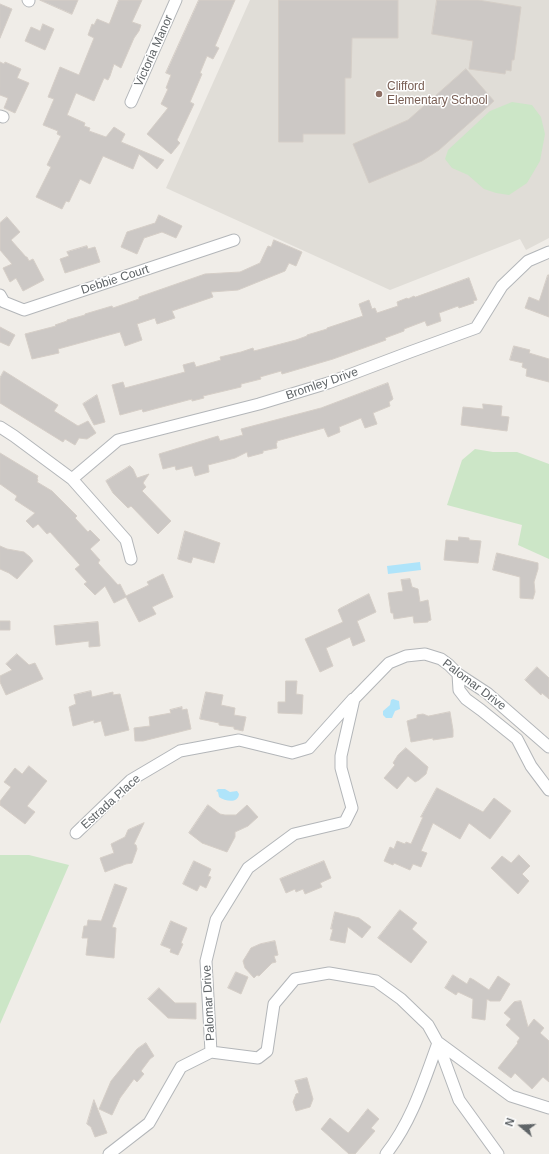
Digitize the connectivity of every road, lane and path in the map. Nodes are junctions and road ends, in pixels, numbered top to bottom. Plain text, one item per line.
1 (176, 0) edge
2 (131, 102) dead end
3 (234, 240) dead end
4 (549, 252) edge
5 (0, 295) edge
6 (0, 427) edge
7 (72, 479) junction
8 (131, 559) dead end
9 (458, 674) junction
10 (354, 698) junction
11 (549, 747) edge
12 (549, 790) edge
13 (76, 833) dead end
14 (438, 1043) junction
15 (211, 1052) junction
16 (549, 1108) edge
17 (109, 1154) edge
18 (386, 1154) edge
19 (498, 1154) edge

1 - 2 street, Victoria Manor
3 - 5 street, Debbie Court
4 - 7 street, Bromley Drive
6 - 7 street
7 - 8 street
9 - 10 street, Palomar Drive
9 - 11 street, Palomar Drive
9 - 12 street
10 - 13 street, Estrada Place
10 - 15 street, Palomar Drive
14 - 15 street, Palomar Drive
14 - 16 street
14 - 18 street
14 - 19 street, Palomar Drive
15 - 17 street

